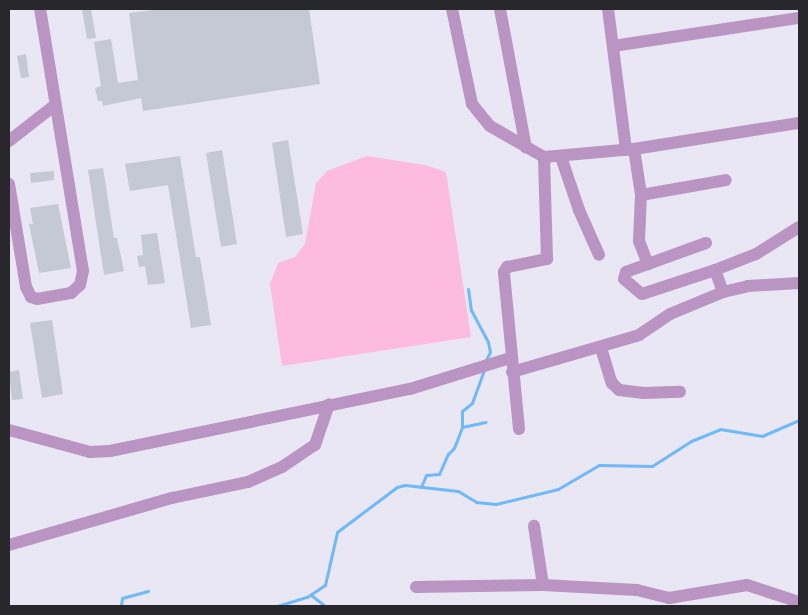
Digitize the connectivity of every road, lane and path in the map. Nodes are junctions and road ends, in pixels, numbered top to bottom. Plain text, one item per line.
1 (40, 9) edge
2 (452, 9) edge
3 (500, 9) edge
4 (608, 9) edge
5 (783, 14) edge
6 (799, 18) edge
7 (613, 46) junction
8 (55, 105) junction
9 (799, 123) edge
10 (9, 141) edge
11 (526, 148) junction
12 (630, 149) junction
13 (544, 157) junction
14 (561, 157) junction
15 (726, 180) dead end
16 (9, 184) edge
17 (641, 194) junction
18 (799, 227) edge
19 (706, 243) dead end
20 (599, 255) dead end
21 (648, 264) junction
22 (715, 270) junction
23 (799, 283) edge
24 (724, 292) junction
25 (601, 348) junction
26 (510, 358) junction
27 (512, 372) junction
28 (680, 392) dead end
29 (329, 404) junction
30 (519, 429) dead end
31 (9, 430) edge
32 (534, 526) dead end
33 (9, 545) edge
34 (543, 585) junction
35 (416, 587) dead end
36 (670, 602) edge
37 (799, 602) edge

1 - 8 street
2 - 11 street
3 - 11 street
4 - 7 street
5 - 6 street
5 - 7 street
7 - 12 street
8 - 10 street
8 - 16 street
9 - 12 street
11 - 13 street
12 - 14 street
12 - 17 street
13 - 14 street
13 - 26 street
14 - 20 street
15 - 17 street
17 - 21 street
18 - 22 street
19 - 21 street
21 - 22 street
22 - 24 street
23 - 24 street
24 - 25 street
25 - 27 street
25 - 28 street
26 - 27 street
26 - 29 street
27 - 30 street
29 - 31 street
29 - 33 street
32 - 34 street
34 - 35 street
34 - 36 street
36 - 37 street

